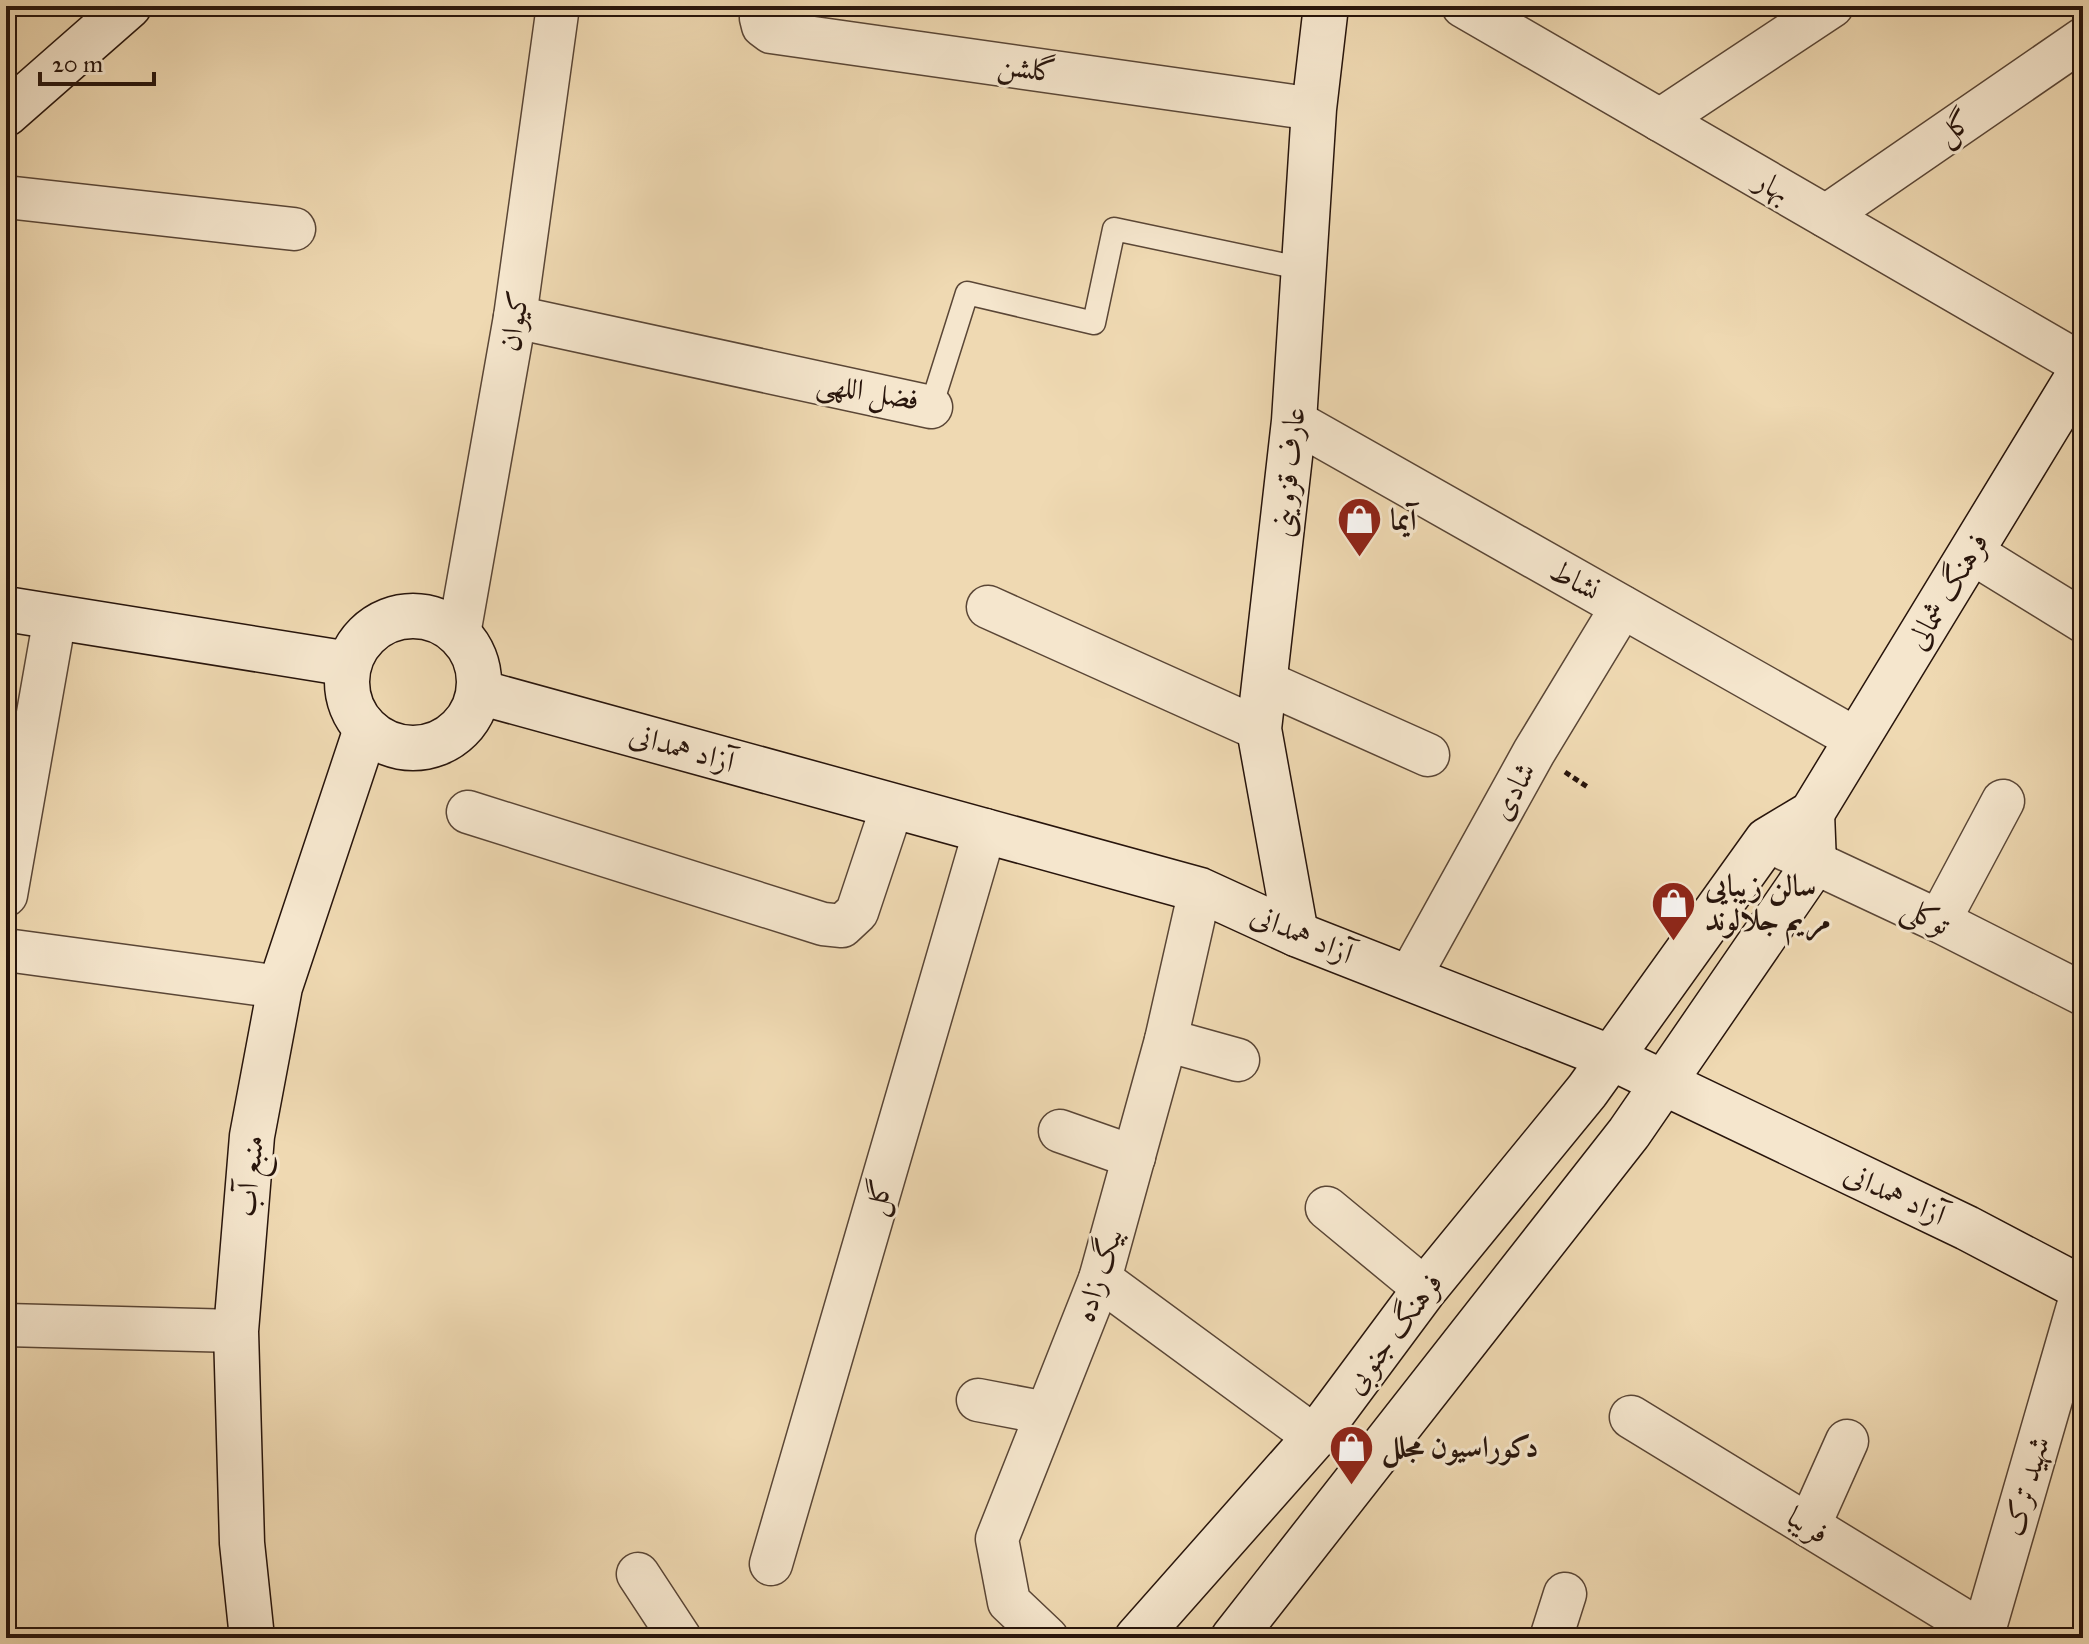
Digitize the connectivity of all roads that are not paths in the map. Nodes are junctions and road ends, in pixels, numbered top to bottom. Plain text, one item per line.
1 (129, 6) edge
2 (558, 6) edge
3 (764, 6) edge
4 (1326, 6) edge
5 (1463, 6) edge
6 (1832, 6) edge
7 (1514, 16) edge
8 (2083, 39) edge
9 (1314, 109) junction
10 (6, 114) edge
11 (1660, 120) junction
12 (6, 197) edge
13 (1826, 216) junction
14 (294, 229) dead end
15 (1304, 269) junction
16 (515, 317) junction
17 (2083, 367) edge
18 (931, 407) joint
19 (1294, 421) junction
20 (1971, 552) junction
21 (988, 607) dead end
22 (1622, 607) junction
23 (6, 609) edge
24 (55, 617) junction
25 (2083, 621) edge
26 (459, 634) junction
27 (349, 664) junction
28 (1267, 683) junction
29 (479, 692) junction
30 (366, 729) junction
31 (1259, 729) junction
32 (1856, 739) junction
33 (1428, 755) dead end
34 (2003, 801) dead end
35 (892, 807) junction
36 (468, 812) dead end
37 (1812, 813) junction
38 (985, 830) junction
39 (1767, 840) junction
40 (1814, 864) junction
41 (1200, 890) junction
42 (6, 895) edge
43 (1939, 921) junction
44 (1296, 934) junction
45 (6, 950) edge
46 (1409, 978) junction
47 (280, 987) junction
48 (2083, 994) edge
49 (1166, 1040) junction
50 (1612, 1058) junction
51 (1238, 1060) dead end
52 (1664, 1085) junction
53 (1060, 1131) dead end
54 (1134, 1157) junction
55 (1327, 1208) dead end
56 (1100, 1279) junction
57 (1425, 1289) junction
58 (2083, 1289) edge
59 (6, 1325) edge
60 (236, 1331) junction
61 (978, 1400) dead end
62 (1046, 1413) junction
63 (1631, 1417) dead end
64 (1315, 1437) junction
65 (1847, 1441) dead end
66 (1809, 1526) junction
67 (771, 1564) dead end
68 (638, 1574) dead end
69 (1565, 1594) dead end
70 (1241, 1636) edge
71 (1983, 1636) edge
72 (252, 1638) edge
73 (680, 1638) edge
74 (1047, 1638) edge
75 (1137, 1638) edge
76 (1551, 1638) edge

1 - 10 street
2 - 16 street, کیوان
3 - 9 street, گلشن
4 - 9 street, عارف قزوینی
5 - 7 street, بهار
6 - 11 street
7 - 11 street, بهار
8 - 13 street, گل
9 - 15 street, عارف قزوینی
11 - 13 street, بهار
12 - 14 street
13 - 17 street, بهار
15 - 18 lane, فضل اللهی
15 - 19 street, عارف قزوینی
16 - 18 street, فضل اللهی
16 - 26 street, کیوان
17 - 20 street, فرهنگ شمالی
19 - 22 street, نشاط
19 - 28 street, عارف قزوینی
20 - 25 street
20 - 32 street, فرهنگ شمالی
21 - 31 street
22 - 32 street, نشاط
22 - 46 street, شادی
23 - 24 street
24 - 27 street
24 - 42 street
26 - 27 street
26 - 29 street
27 - 30 street
28 - 31 street, عارف قزوینی
28 - 33 street
29 - 30 street
29 - 35 street, آزاد همدانی
30 - 47 street, منبع آب
31 - 44 street, عارف قزوینی
32 - 37 street, فرهنگ شمالی
34 - 43 street
35 - 36 street
35 - 38 street, آزاد همدانی
37 - 39 street, فرهنگ شمالی
37 - 40 street
38 - 41 street, آزاد همدانی
38 - 67 street, گل
39 - 40 street, توکلی
39 - 50 street, فرهنگ شمالی
40 - 43 street, توکلی
40 - 52 street
41 - 44 street, آزاد همدانی
41 - 49 street, بیگ زاده
43 - 48 street, توکلی
44 - 46 street, آزاد همدانی
45 - 47 street
46 - 50 street, آزاد همدانی
47 - 60 street, منبع آب
49 - 51 street
49 - 54 street, بیگ زاده
50 - 52 street, آزاد همدانی
50 - 57 street, فرهنگ جنوبی
52 - 58 street, آزاد همدانی
52 - 70 street, فرهنگ جنوبی
53 - 54 street
54 - 56 street, بیگ زاده
55 - 57 street
56 - 62 street, بیگ زاده
56 - 64 street
57 - 64 street, فرهنگ جنوبی
58 - 71 street, شهید ترک
59 - 60 street
60 - 72 street, منبع آب
61 - 62 street
62 - 74 street, بیگ زاده
63 - 66 street, فریبا
64 - 75 street, فرهنگ جنوبی
65 - 66 street
66 - 71 street, فریبا
68 - 73 street
69 - 76 street

